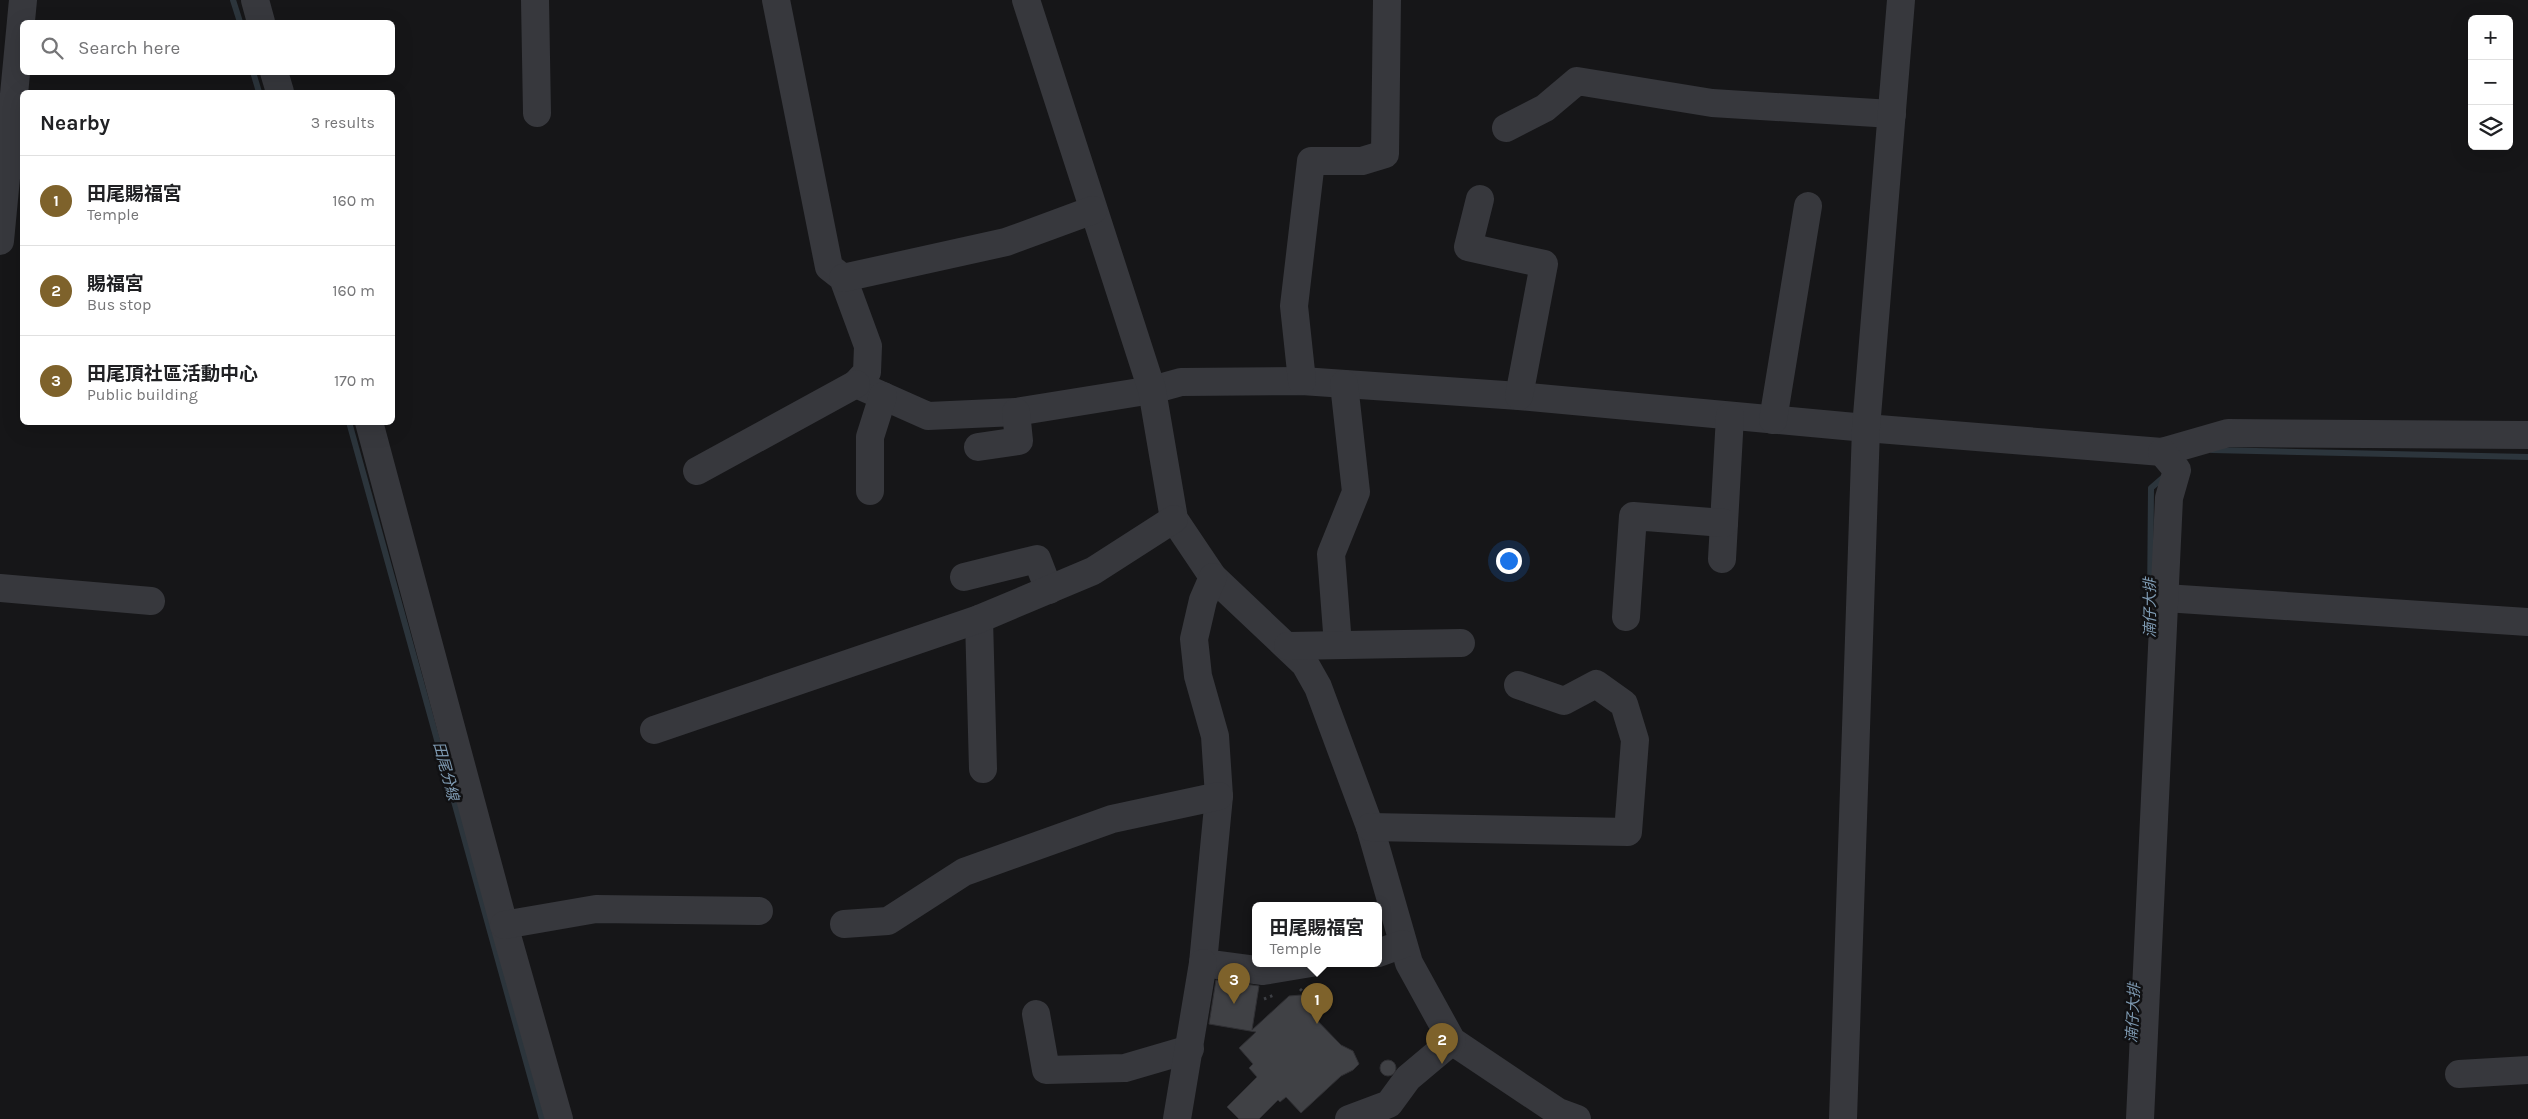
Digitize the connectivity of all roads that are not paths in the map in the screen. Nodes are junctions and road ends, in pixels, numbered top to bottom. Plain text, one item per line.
1 (23, 0) edge
2 (255, 0) edge
3 (535, 0) edge
4 (776, 0) edge
5 (1026, 0) edge
6 (1387, 0) edge
7 (1901, 0) edge
8 (21, 20) edge
9 (260, 20) edge
10 (20, 31) edge
11 (275, 75) edge
12 (279, 90) edge
13 (537, 113) dead end
14 (1892, 114) junction
15 (1506, 128) dead end
16 (1480, 199) dead end
17 (1808, 206) dead end
18 (1093, 210) junction
19 (0, 241) edge
20 (843, 278) junction
21 (1302, 381) junction
22 (856, 384) junction
23 (1344, 384) junction
24 (1152, 390) junction
25 (882, 396) junction
26 (1519, 396) junction
27 (1016, 412) junction
28 (1730, 416) junction
29 (1772, 420) junction
30 (370, 425) edge
31 (1866, 428) junction
32 (2528, 435) edge
33 (978, 447) dead end
34 (2170, 461) junction
35 (696, 471) dead end
36 (870, 491) dead end
37 (1174, 519) junction
38 (1724, 523) junction
39 (1722, 559) dead end
40 (964, 577) dead end
41 (1213, 577) junction
42 (0, 588) edge
43 (1049, 590) junction
44 (2165, 598) junction
45 (151, 601) dead end
46 (1626, 617) dead end
47 (979, 619) junction
48 (2528, 622) edge
49 (1461, 643) dead end
50 (1338, 645) junction
51 (1288, 646) junction
52 (1518, 685) dead end
53 (654, 730) dead end
54 (983, 769) dead end
55 (1220, 796) junction
56 (1370, 827) junction
57 (759, 911) dead end
58 (844, 924) dead end
59 (504, 925) junction
60 (1396, 958) edge
61 (1204, 964) junction
62 (1287, 967) edge
63 (1036, 1014) dead end
64 (1452, 1042) junction
65 (1190, 1049) junction
66 (2528, 1070) edge
67 (2459, 1074) dead end
68 (559, 1119) edge
69 (1177, 1119) edge
70 (1348, 1119) edge
71 (1577, 1119) edge
72 (1843, 1119) edge
73 (2140, 1119) edge

1 - 8 street
2 - 9 street
3 - 13 street
4 - 20 street
5 - 18 street
6 - 21 street
7 - 14 street
10 - 19 street
11 - 12 street
14 - 15 street
14 - 31 street
16 - 26 street
17 - 29 street
18 - 20 street
18 - 24 street
20 - 22 street
21 - 23 street
21 - 24 street
22 - 25 street
22 - 35 street
23 - 26 street
23 - 50 street
24 - 27 street
24 - 37 street
25 - 27 street
25 - 36 street
26 - 28 street
27 - 33 street
28 - 29 street
28 - 38 street
29 - 31 street
30 - 59 street
31 - 34 street
31 - 72 street
32 - 34 street
34 - 44 street
37 - 41 street
37 - 43 street
38 - 39 street
38 - 46 street
40 - 43 street
41 - 51 street
41 - 55 street
42 - 45 street
43 - 47 street
44 - 48 street
44 - 73 street
47 - 53 street
47 - 54 street
49 - 50 street
50 - 51 street
51 - 56 street
52 - 56 street
55 - 58 street
55 - 61 street
56 - 60 street
57 - 59 street
59 - 68 street
60 - 64 street
61 - 62 street
61 - 65 street
63 - 65 street
64 - 70 street
64 - 71 street
65 - 69 street
66 - 67 street

